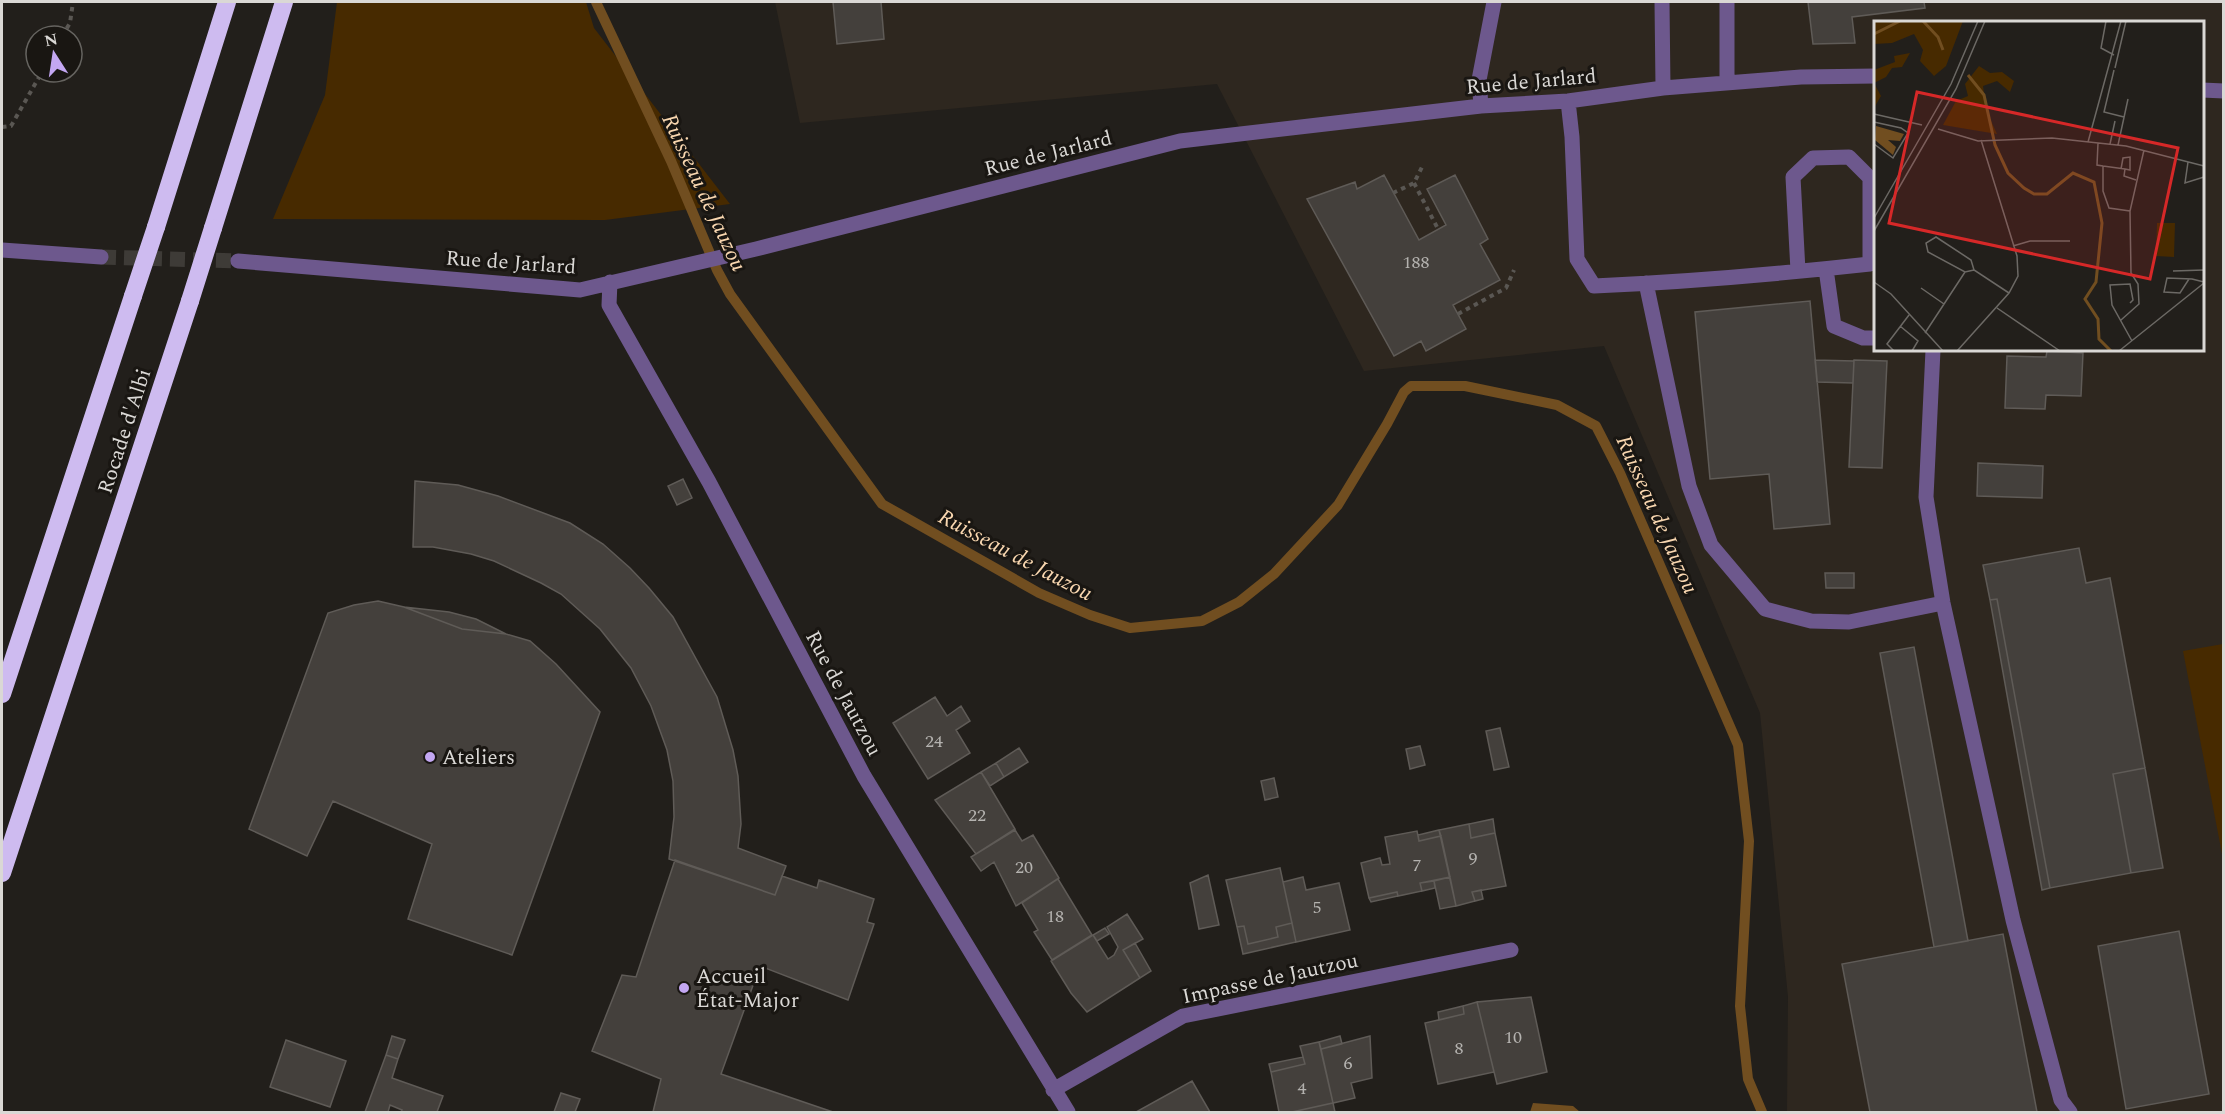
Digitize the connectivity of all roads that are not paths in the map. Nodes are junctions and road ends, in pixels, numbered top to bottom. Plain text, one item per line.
1 (227, 2) edge
2 (284, 2) edge
3 (1494, 2) edge
4 (1662, 2) edge
5 (1727, 2) edge
6 (1874, 76) edge
7 (1727, 83) junction
8 (1663, 87) junction
9 (2204, 90) edge
10 (2223, 91) edge
11 (1568, 101) junction
12 (1480, 106) junction
13 (2, 250) edge
14 (101, 257) tunnel mouth
15 (238, 261) tunnel mouth
16 (1826, 269) junction
17 (1798, 271) junction
18 (610, 282) junction
19 (1646, 283) junction
20 (1874, 338) edge
21 (1933, 351) edge
22 (1943, 603) junction
23 (2, 694) edge
24 (2, 873) edge
25 (1511, 950) dead end
26 (1053, 1090) junction
27 (1068, 1113) edge
28 (2070, 1113) edge

1 - 23 highway, Rocade d'Albi, bridge
2 - 24 highway, Rocade d'Albi, bridge
3 - 12 street
4 - 8 street
5 - 7 street
6 - 7 street, Rue de Jarlard
7 - 8 street, Rue de Jarlard
8 - 11 street, Rue de Jarlard
9 - 10 street
11 - 12 street, Rue de Jarlard
11 - 19 street
12 - 18 street, Rue de Jarlard
13 - 14 street
15 - 18 street, Rue de Jarlard
16 - 17 street
16 - 17 street
16 - 20 street
17 - 19 street
18 - 26 street, Rue de Jautzou
19 - 22 street
21 - 22 street
22 - 28 street
25 - 26 street, Impasse de Jautzou
26 - 27 street, Rue de Jautzou

